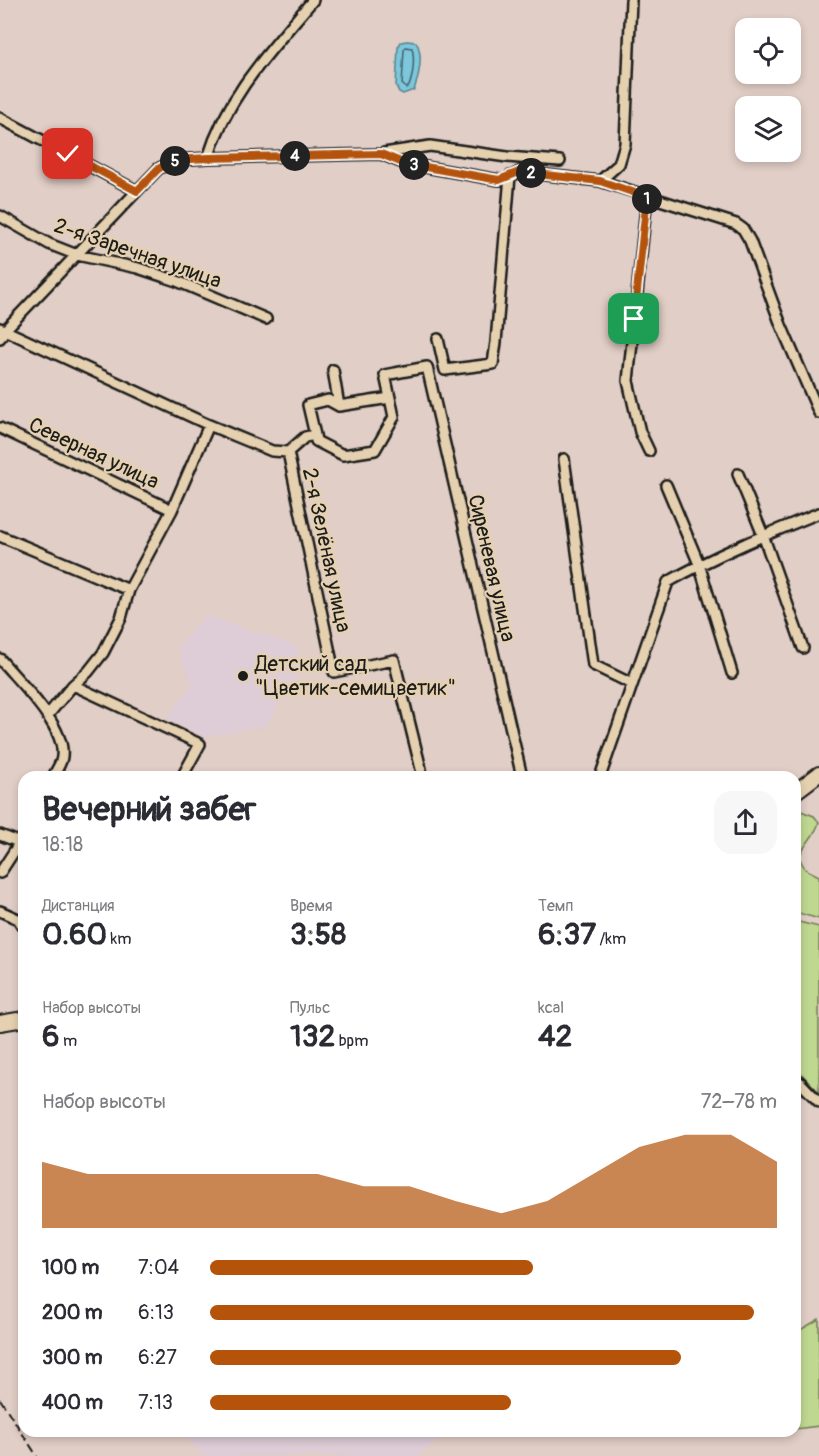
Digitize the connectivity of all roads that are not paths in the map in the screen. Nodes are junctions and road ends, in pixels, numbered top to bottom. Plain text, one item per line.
1 (313, 0) edge
2 (631, 0) edge
3 (0, 118) edge
4 (381, 154) junction
5 (208, 158) junction
6 (560, 161) dead end
7 (510, 176) junction
8 (600, 181) junction
9 (137, 191) junction
10 (647, 197) junction
11 (0, 216) edge
12 (77, 255) junction
13 (266, 319) dead end
14 (1, 333) edge
15 (438, 339) dead end
16 (333, 370) dead end
17 (390, 398) junction
18 (339, 406) junction
19 (819, 413) edge
20 (209, 425) junction
21 (0, 428) edge
22 (315, 435) junction
23 (649, 451) dead end
24 (288, 452) junction
25 (564, 459) dead end
26 (738, 474) dead end
27 (666, 484) dead end
28 (172, 510) junction
29 (819, 513) edge
30 (0, 536) edge
31 (763, 536) junction
32 (699, 564) junction
33 (129, 590) junction
34 (802, 648) dead end
35 (0, 659) edge
36 (732, 673) dead end
37 (632, 684) junction
38 (73, 685) junction
39 (47, 716) junction
40 (421, 769) dead end
41 (56, 771) edge
42 (185, 771) edge
43 (521, 771) edge
44 (602, 771) edge
45 (819, 774) edge
46 (801, 788) edge
47 (0, 836) edge
48 (18, 840) edge
49 (18, 848) edge
50 (0, 873) edge
51 (0, 911) edge
52 (18, 919) edge
53 (18, 1020) edge
54 (0, 1023) edge
55 (801, 1083) edge
56 (819, 1102) edge

1 - 5 street
2 - 8 street
3 - 9 street
4 - 5 street
4 - 6 street
4 - 7 street
5 - 9 street
7 - 8 street
7 - 15 street
8 - 10 street
9 - 12 street
10 - 19 street
10 - 23 street
11 - 12 street, 2-я Заречная улица
12 - 13 street, 2-я Заречная улица
12 - 14 street
14 - 20 street, 2-я Зелёная улица
16 - 18 street
17 - 18 street
17 - 22 street
17 - 43 street, Сиреневая улица
18 - 22 street
20 - 24 street, 2-я Зелёная улица
20 - 28 street
21 - 28 street, Северная улица
22 - 24 street
24 - 40 street, 2-я Зелёная улица
25 - 37 street
26 - 31 street
27 - 32 street
28 - 33 street
29 - 31 street
30 - 33 street
31 - 32 street
31 - 34 street
32 - 36 street
32 - 37 street
33 - 38 street
35 - 39 street
37 - 44 street
38 - 39 street
38 - 42 street
39 - 41 street
45 - 46 main road
47 - 48 street
49 - 50 street
51 - 52 street
53 - 54 main road
55 - 56 street

